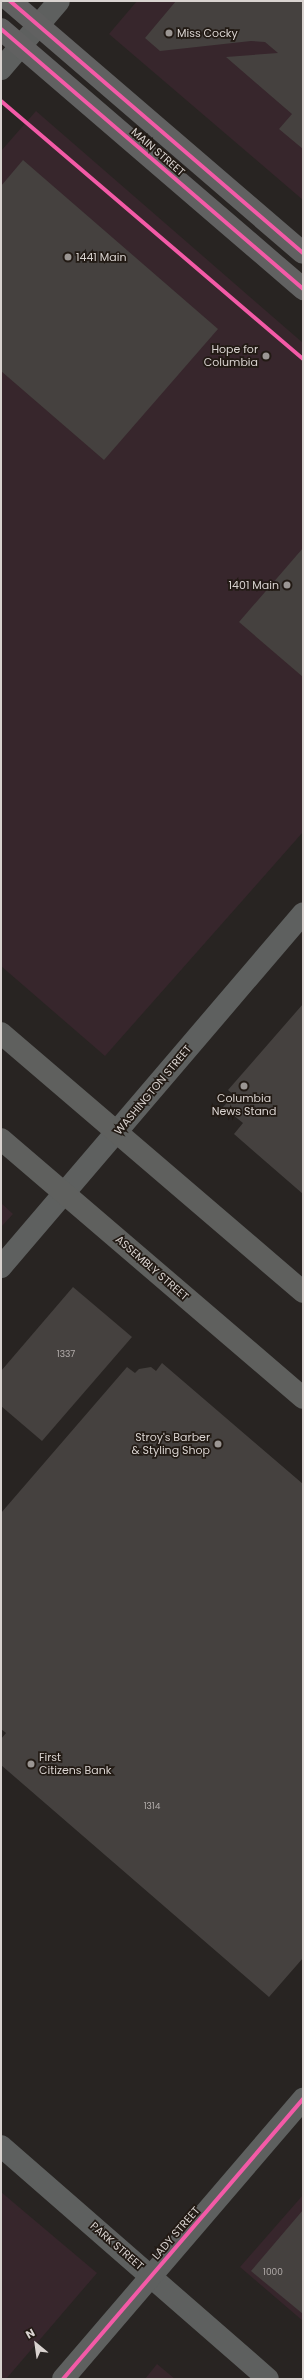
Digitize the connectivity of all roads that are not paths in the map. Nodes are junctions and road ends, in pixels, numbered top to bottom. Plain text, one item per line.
1 (10, 1) edge
2 (59, 1) edge
3 (38, 25) junction
4 (1, 29) edge
5 (20, 46) junction
6 (1, 69) edge
7 (303, 253) edge
8 (303, 289) edge
9 (303, 913) edge
10 (1, 1033) edge
11 (117, 1132) junction
12 (1, 1139) edge
13 (65, 1193) junction
14 (1, 1267) edge
15 (303, 1292) edge
16 (303, 1398) edge
17 (303, 2099) edge
18 (1, 2146) edge
19 (151, 2275) junction
20 (63, 2379) edge
21 (268, 2379) edge

1 - 3 main road, MAIN STREET
2 - 3 street
3 - 5 street
3 - 7 main road, MAIN STREET
4 - 5 main road, MAIN STREET
5 - 6 street
5 - 8 main road, MAIN STREET
9 - 11 street, WASHINGTON STREET
10 - 11 main road
11 - 13 street, WASHINGTON STREET
11 - 15 main road
12 - 13 main road, ASSEMBLY STREET
13 - 14 street, WASHINGTON STREET
13 - 16 main road, ASSEMBLY STREET
17 - 19 street, LADY STREET
18 - 19 street, PARK STREET
19 - 20 street, LADY STREET
19 - 21 street, PARK STREET

